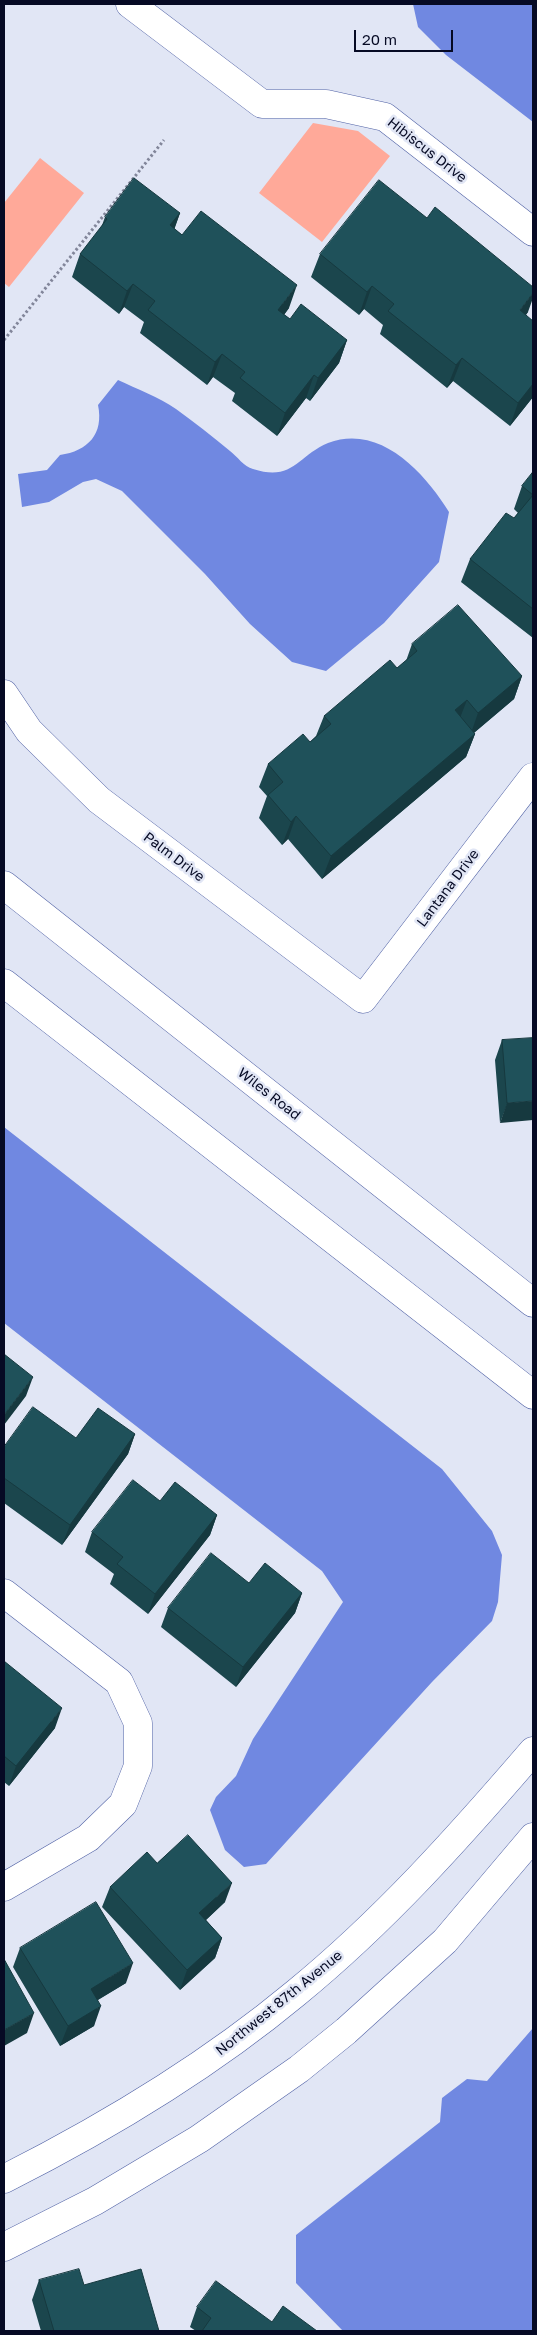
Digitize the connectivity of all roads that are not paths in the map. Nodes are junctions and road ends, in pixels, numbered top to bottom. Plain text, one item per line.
1 (130, 4) edge
2 (533, 232) edge
3 (4, 694) edge
4 (533, 777) edge
5 (4, 885) edge
6 (4, 983) edge
7 (363, 999) joint
8 (533, 1304) edge
9 (533, 1395) edge
10 (4, 1594) edge
11 (533, 1751) edge
12 (533, 1837) edge
13 (4, 1887) edge
14 (4, 2179) edge
15 (4, 2247) edge

1 - 2 street, Hibiscus Drive
3 - 7 street, Palm Drive
4 - 7 street, Lantana Drive
5 - 8 street, Wiles Road
6 - 9 street
10 - 13 street
11 - 14 street, Northwest 87th Avenue
12 - 15 street

